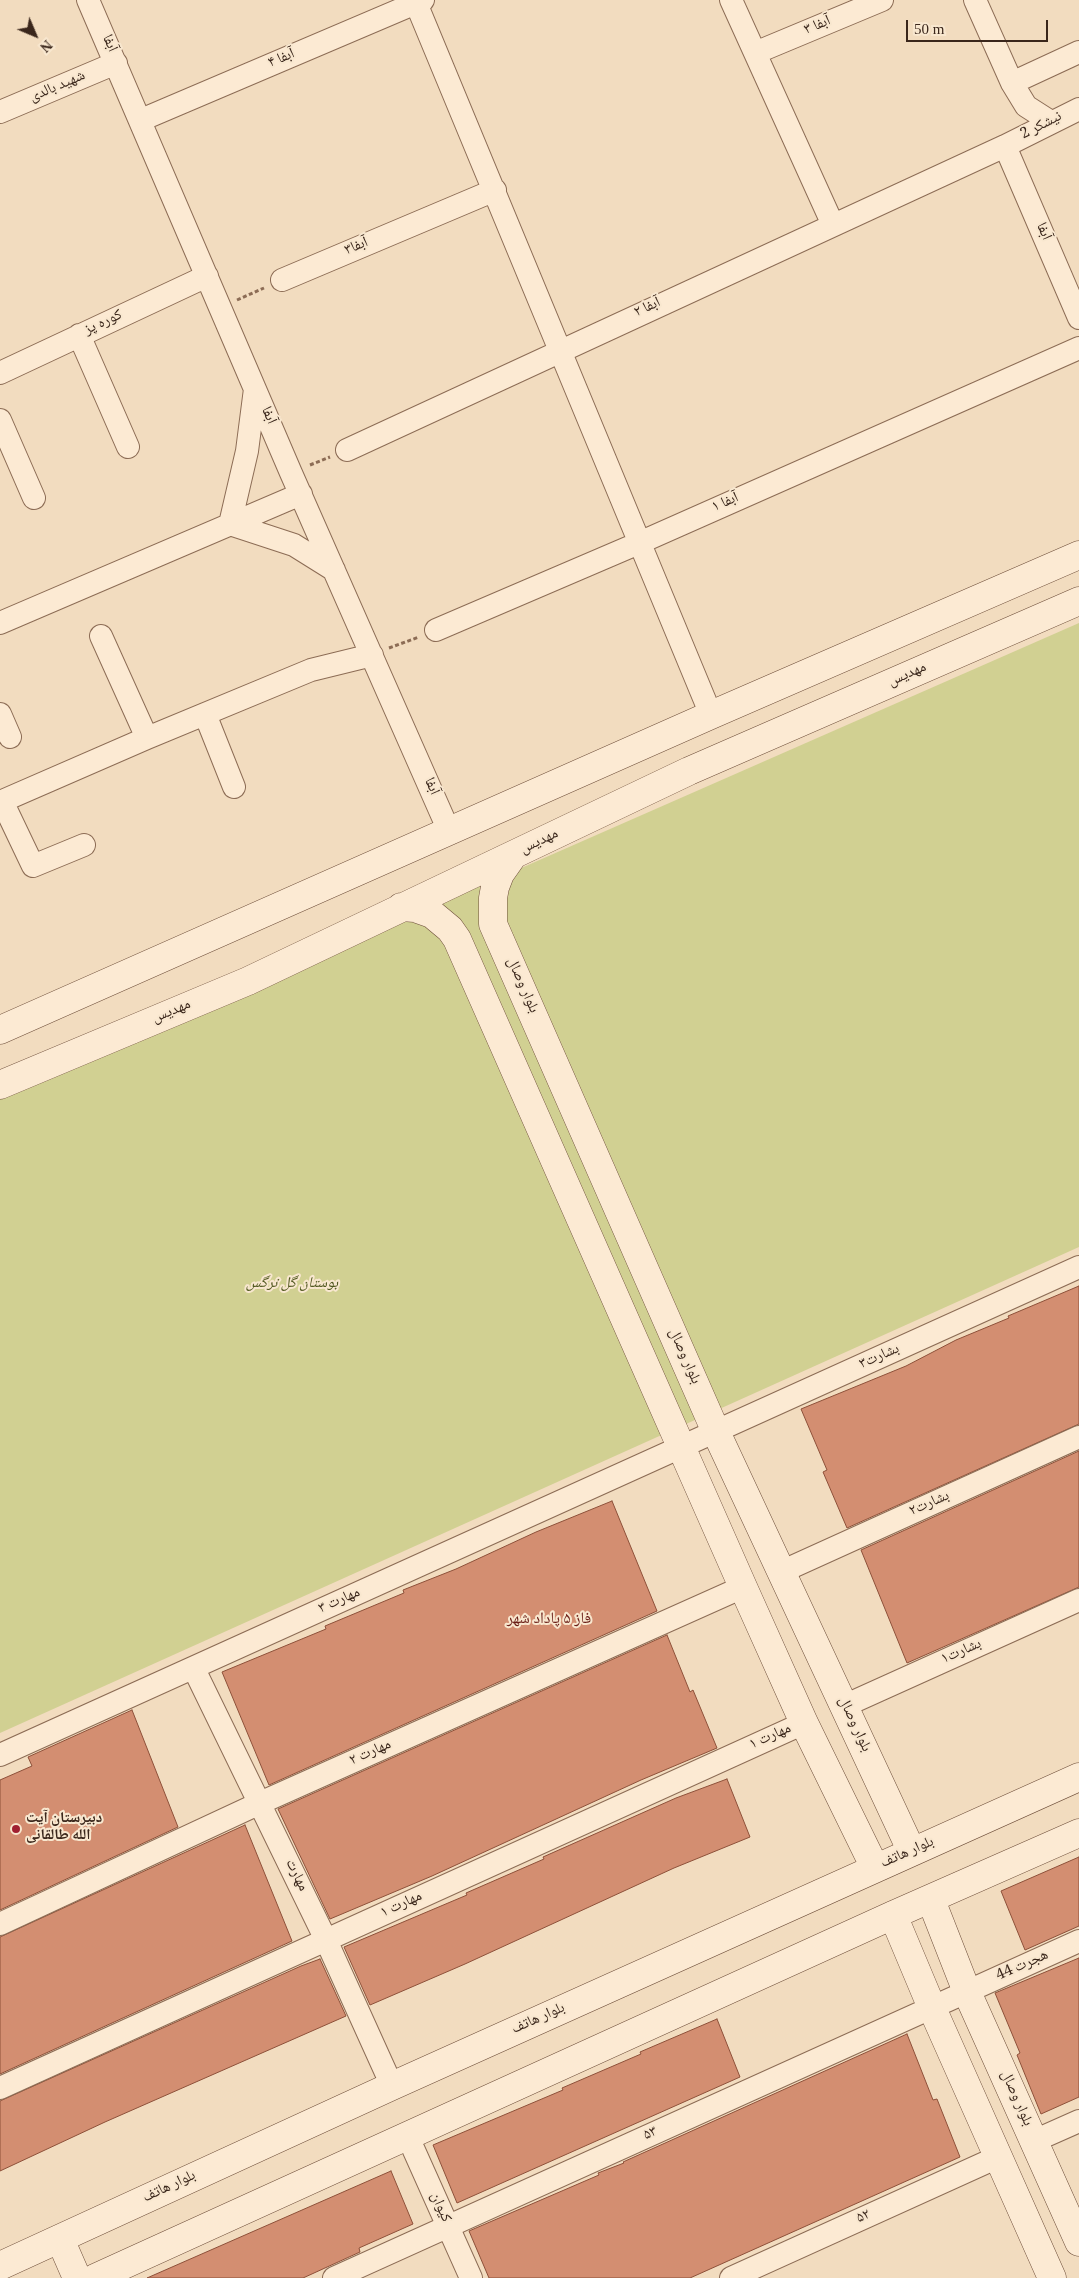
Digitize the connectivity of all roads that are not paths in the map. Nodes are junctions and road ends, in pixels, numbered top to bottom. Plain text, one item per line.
1 (88, 0) edge
2 (731, 0) edge
3 (882, 0) edge
4 (975, 0) edge
5 (420, 2) edge
6 (1079, 52) edge
7 (755, 53) junction
8 (116, 63) junction
9 (1012, 83) junction
10 (1079, 109) edge
11 (0, 112) edge
12 (140, 120) junction
13 (1051, 122) junction
14 (1005, 146) junction
15 (495, 190) junction
16 (833, 224) junction
17 (207, 276) junction
18 (282, 280) road end
19 (1079, 318) edge
20 (79, 336) junction
21 (1079, 348) edge
22 (559, 350) junction
23 (0, 372) edge
24 (255, 388) junction
25 (0, 420) edge
26 (128, 447) dead end
27 (347, 450) road end
28 (301, 494) junction
29 (34, 498) dead end
30 (230, 524) junction
31 (639, 543) junction
32 (1079, 555) edge
33 (334, 570) junction
34 (1079, 601) edge
35 (0, 623) edge
36 (436, 630) road end
37 (101, 636) dead end
38 (876, 643) junction
39 (372, 655) junction
40 (893, 682) junction
41 (0, 714) edge
42 (205, 714) junction
43 (711, 715) junction
44 (10, 737) dead end
45 (147, 738) junction
46 (234, 787) dead end
47 (1, 801) edge
48 (449, 831) junction
49 (84, 845) dead end
50 (512, 857) junction
51 (401, 907) junction
52 (0, 1030) edge
53 (0, 1085) edge
54 (1079, 1267) edge
55 (716, 1432) junction
56 (1079, 1437) edge
57 (680, 1448) junction
58 (781, 1572) junction
59 (743, 1587) junction
60 (1079, 1600) edge
61 (194, 1669) junction
62 (844, 1706) junction
63 (804, 1723) junction
64 (0, 1755) edge
65 (1079, 1777) edge
66 (260, 1803) junction
67 (1079, 1833) edge
68 (912, 1852) junction
69 (875, 1868) junction
70 (930, 1900) junction
71 (893, 1915) junction
72 (0, 1924) edge
73 (326, 1940) junction
74 (1079, 1942) edge
75 (967, 1992) junction
76 (932, 2008) junction
77 (392, 2086) junction
78 (0, 2088) edge
79 (1079, 2121) edge
80 (408, 2137) junction
81 (1034, 2141) junction
82 (998, 2157) junction
83 (448, 2227) junction
84 (60, 2239) junction
85 (1079, 2242) edge
86 (0, 2266) edge
87 (77, 2278) edge
88 (95, 2278) edge
89 (334, 2278) edge
90 (471, 2278) edge
91 (731, 2278) edge
92 (1052, 2278) edge

1 - 8 street, آبفا
2 - 7 street
3 - 7 street, آبفا ۳
4 - 9 street
5 - 12 street, آبفا ۴
5 - 15 street
6 - 9 street
7 - 16 street
8 - 11 street, شهید بالدی
8 - 12 street, آبفا
9 - 13 street
10 - 13 street, نیشکر 2
12 - 17 street, آبفا
13 - 14 street, نیشکر 2
14 - 16 street, آبفا ۲
14 - 19 street, آبفا
15 - 18 street, آبفا۳
15 - 22 street
16 - 22 street, آبفا ۲
17 - 20 street, کوره پز
17 - 24 street, آبفا
20 - 23 street, کوره پز
20 - 26 street
21 - 31 street, آبفا ۱
22 - 27 street, آبفا ۲
22 - 31 street
24 - 28 street, آبفا
24 - 30 street
25 - 29 street
28 - 30 street
28 - 33 street, آبفا
30 - 33 street
30 - 35 street
31 - 36 street, آبفا ۱
31 - 43 street
32 - 38 street
33 - 39 street, آبفا
34 - 40 street, مهدیس
37 - 45 street
38 - 40 street
38 - 43 street
39 - 42 street
39 - 48 street, آبفا
40 - 50 street, مهدیس
41 - 44 street
42 - 45 street
42 - 46 street
43 - 48 street
45 - 47 street
47 - 49 street
48 - 52 street
50 - 51 street, مهدیس
50 - 55 street, بلوار وصال
51 - 53 street, مهدیس
51 - 57 street
54 - 55 street, بشارت۳
55 - 57 street, بشارت۳
55 - 58 street, بلوار وصال
56 - 58 street, بشارت۲
57 - 59 street
57 - 61 street, مهارت ۳
58 - 62 street, بلوار وصال
59 - 63 street
59 - 66 street, مهارت ۲
60 - 62 street, بشارت۱
61 - 64 street, مهارت ۳
61 - 66 street, مهارت
62 - 68 street, بلوار وصال
63 - 69 street
63 - 73 street, مهارت ۱
65 - 68 street, بلوار هاتف
66 - 72 street, مهارت ۲
66 - 73 street, مهارت
67 - 70 street
68 - 69 street, بلوار هاتف
69 - 77 street, بلوار هاتف
70 - 71 street
70 - 75 street, بلوار وصال
71 - 76 street
71 - 80 street
73 - 77 street, مهارت
73 - 78 street, مهارت ۱
74 - 75 street, هجرت 44
75 - 76 street, ۵۳
75 - 81 street, بلوار وصال
76 - 82 street
76 - 83 street, ۵۳
77 - 84 street, بلوار هاتف
79 - 81 street
80 - 83 street, کیوان
80 - 88 street
81 - 85 street, بلوار وصال
82 - 91 street, ۵۲
82 - 92 street
83 - 89 street, ۵۳
83 - 90 street, کیوان
84 - 86 street, بلوار هاتف
84 - 87 street

